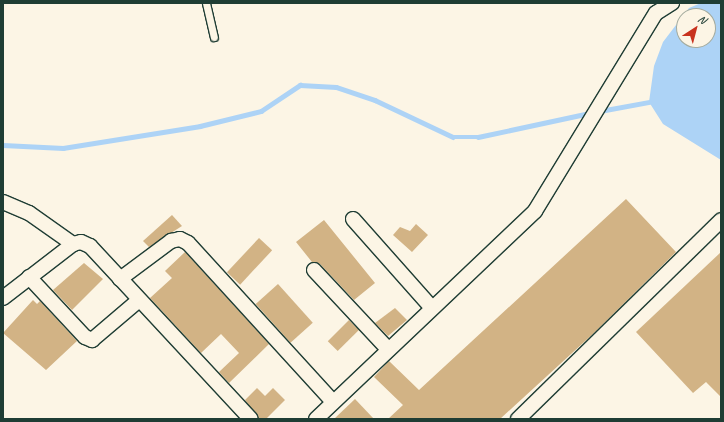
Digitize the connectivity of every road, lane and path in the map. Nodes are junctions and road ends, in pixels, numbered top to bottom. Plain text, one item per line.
1 (206, 3) edge
2 (672, 3) edge
3 (214, 36) dead end
4 (3, 202) edge
5 (353, 220) dead end
6 (721, 220) edge
7 (73, 244) junction
8 (314, 270) dead end
9 (29, 277) junction
10 (120, 278) junction
11 (3, 298) edge
12 (139, 300) junction
13 (432, 308) junction
14 (388, 349) junction
15 (333, 402) junction
16 (251, 419) edge
17 (316, 419) edge
18 (518, 419) edge

1 - 3 lane
2 - 13 street
4 - 7 street
5 - 13 street
6 - 18 street
7 - 9 street
7 - 10 street
8 - 14 street
9 - 11 street
9 - 12 street
10 - 12 street
10 - 15 street
12 - 16 street
13 - 14 street
14 - 15 street
15 - 17 street

